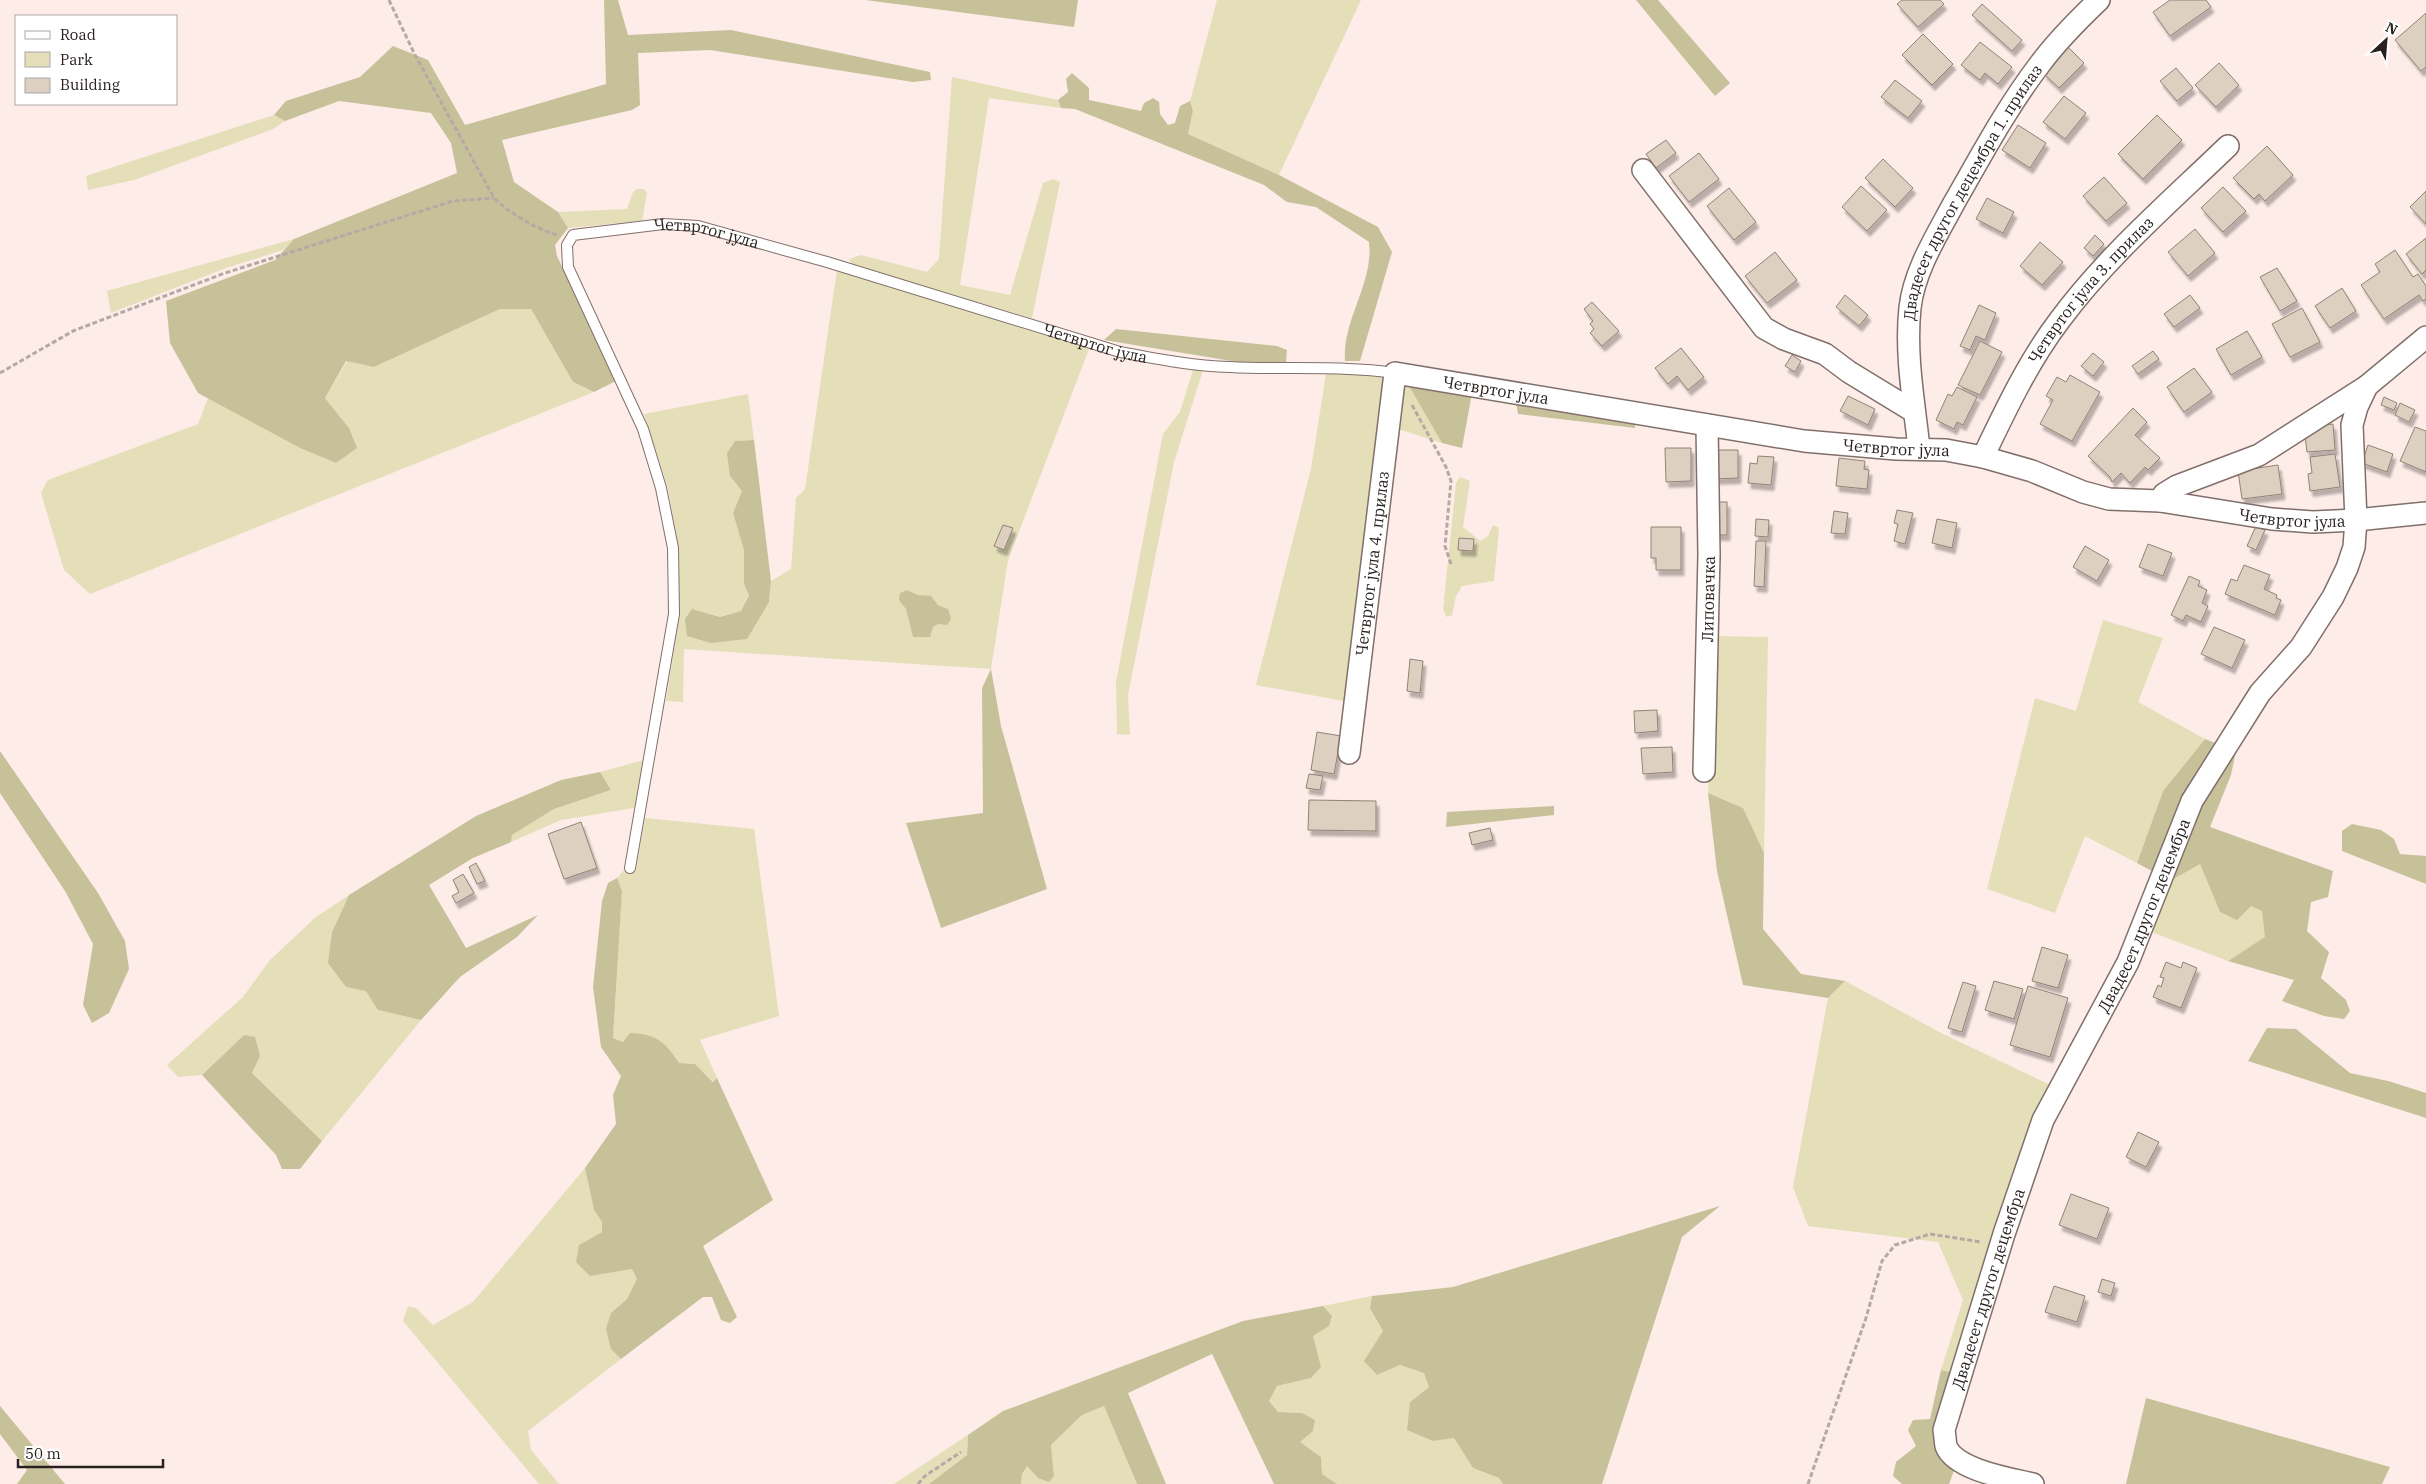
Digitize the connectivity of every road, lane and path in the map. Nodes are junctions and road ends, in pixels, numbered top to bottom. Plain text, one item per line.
1 (389, 0) edge
2 (2099, 0) edge
3 (2228, 146) dead end
4 (1643, 170) dead end
5 (494, 198) junction
6 (573, 235) junction
7 (2426, 337) edge
8 (0, 373) edge
9 (1395, 374) junction
10 (2368, 386) junction
11 (1913, 411) junction
12 (1707, 425) junction
13 (1919, 448) junction
14 (1983, 457) junction
15 (2160, 501) junction
16 (2426, 513) edge
17 (2356, 520) junction
18 (1451, 564) dead end
19 (1349, 753) dead end
20 (1704, 771) dead end
21 (630, 868) dead end
22 (2001, 1245) junction
23 (961, 1452) dead end
24 (918, 1484) edge
25 (1808, 1484) edge
26 (2033, 1484) edge

1 - 5 path
2 - 11 street, Двадесет другог децембра 1. прилаз
3 - 14 street, Четвртог јула 3. прилаз
4 - 11 street
5 - 6 path
5 - 8 path
6 - 9 lane, Четвртог јула
6 - 21 lane
7 - 10 street, Двадесет другог децембра
9 - 12 street, Четвртог јула
9 - 18 path
9 - 19 street, Четвртог јула 4. прилаз
10 - 15 street
10 - 17 street, Двадесет другог децембра
11 - 13 street, Двадесет другог децембра 1. прилаз
12 - 13 street, Четвртог јула
12 - 20 street, Липовачка
13 - 14 street, Четвртог јула
14 - 15 street, Четвртог јула
15 - 17 street, Четвртог јула
16 - 17 street, Четвртог јула
17 - 22 street, Двадесет другог децембра
22 - 25 path
22 - 26 street, Двадесет другог децембра
23 - 24 path

